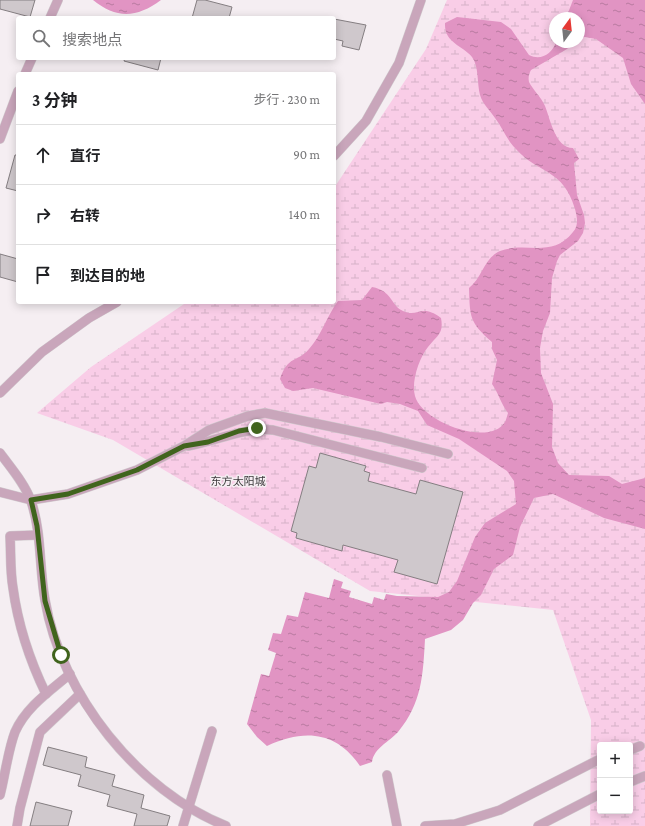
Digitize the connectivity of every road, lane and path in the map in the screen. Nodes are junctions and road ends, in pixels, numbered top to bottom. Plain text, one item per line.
1 (58, 0) edge
2 (421, 0) edge
3 (51, 16) edge
4 (31, 60) edge
5 (26, 72) edge
6 (16, 97) edge
7 (0, 139) edge
8 (336, 154) edge
9 (114, 304) edge
10 (0, 393) edge
11 (184, 446) junction
12 (0, 453) edge
13 (448, 454) dead end
14 (422, 468) dead end
15 (0, 492) edge
16 (31, 500) junction
17 (38, 535) junction
18 (70, 674) junction
19 (46, 694) junction
20 (80, 694) junction
21 (212, 731) dead end
22 (640, 746) dead end
23 (633, 749) edge
24 (597, 762) edge
25 (387, 775) dead end
26 (645, 776) edge
27 (633, 781) edge
28 (0, 795) edge
29 (597, 796) edge
30 (188, 807) junction
31 (549, 823) edge
32 (17, 826) edge
33 (183, 826) edge
34 (226, 826) edge
35 (397, 826) edge
36 (425, 826) edge
37 (538, 826) edge

1 - 3 street
2 - 8 street
4 - 5 street
6 - 7 street
9 - 10 street
11 - 13 street
11 - 14 street
11 - 16 street
12 - 16 street
15 - 16 street
16 - 17 street
17 - 18 street
17 - 19 street
18 - 19 street
18 - 20 street
19 - 28 street
20 - 30 street
20 - 32 street
21 - 30 street
22 - 23 street
24 - 36 street
25 - 35 street
26 - 27 street
29 - 31 street
30 - 33 street
30 - 34 street
31 - 37 street

